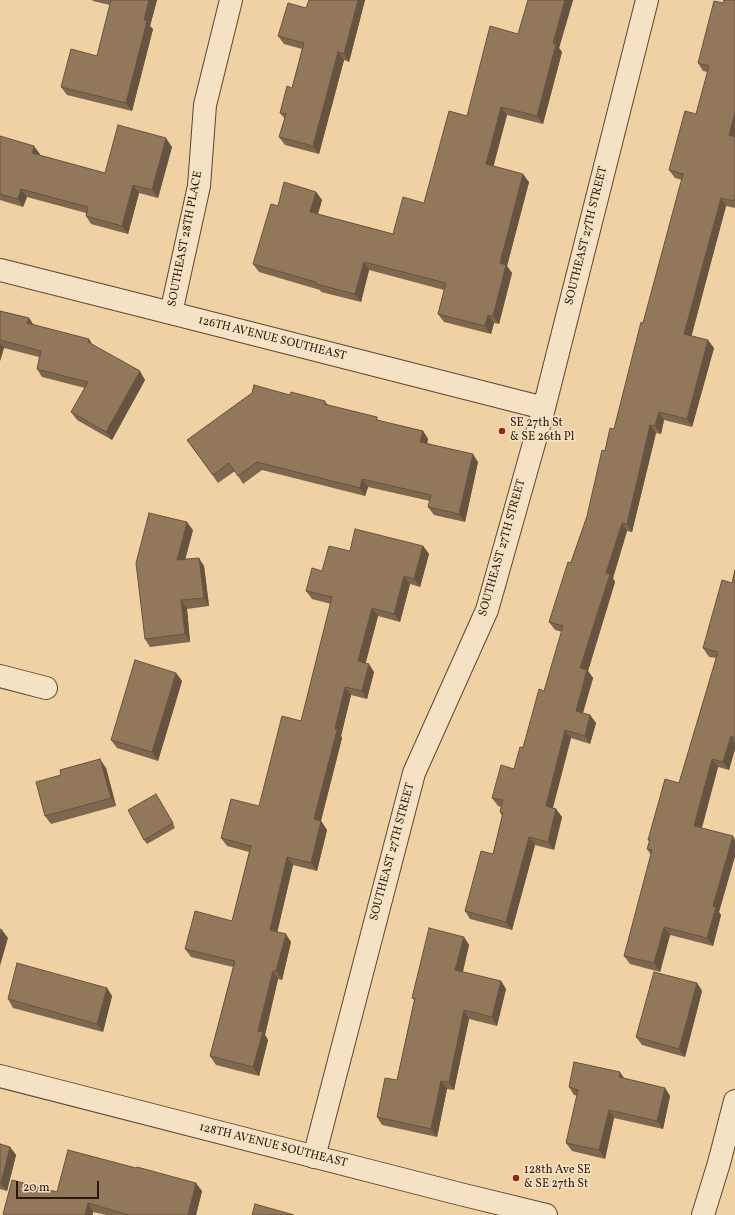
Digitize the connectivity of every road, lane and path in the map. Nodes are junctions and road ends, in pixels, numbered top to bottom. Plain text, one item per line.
1 (231, 0) edge
2 (647, 0) edge
3 (0, 270) edge
4 (171, 313) junction
5 (544, 408) junction
6 (0, 676) edge
7 (46, 688) dead end
8 (0, 1076) edge
9 (735, 1101) edge
10 (314, 1157) junction
11 (546, 1215) edge
12 (703, 1215) edge

1 - 4 street, SOUTHEAST 28TH PLACE
2 - 5 street, SOUTHEAST 27TH STREET
3 - 4 street, 126TH AVENUE SOUTHEAST
4 - 5 street, 126TH AVENUE SOUTHEAST
5 - 10 street, SOUTHEAST 27TH STREET
6 - 7 street
8 - 10 street, 128TH AVENUE SOUTHEAST
9 - 12 street
10 - 11 street, 128TH AVENUE SOUTHEAST

